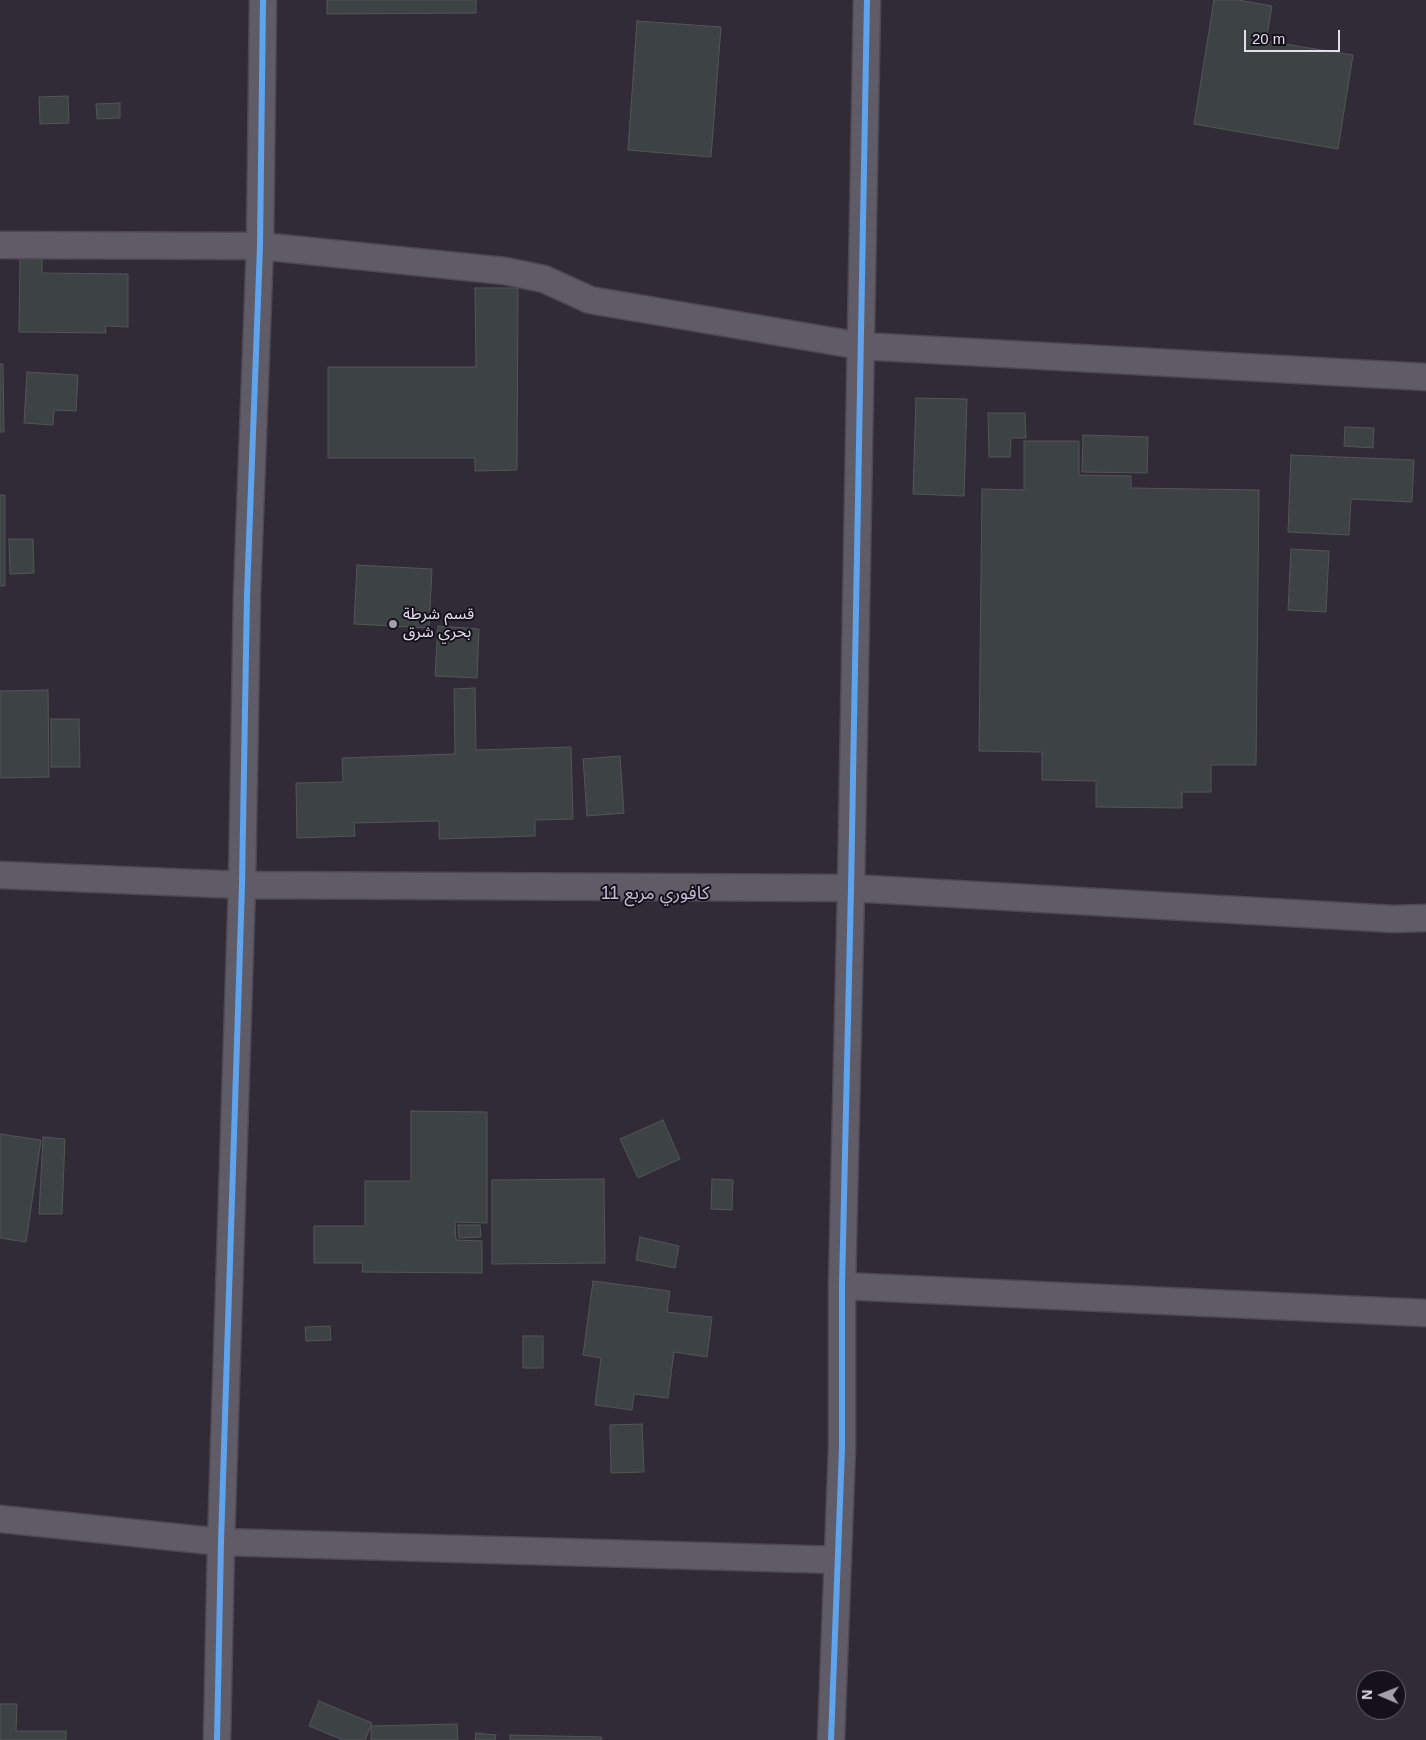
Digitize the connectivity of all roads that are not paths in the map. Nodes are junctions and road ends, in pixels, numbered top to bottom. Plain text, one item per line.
1 (262, 0) edge
2 (868, 0) edge
3 (0, 245) edge
4 (260, 246) junction
5 (861, 346) junction
6 (1426, 377) edge
7 (0, 875) edge
8 (242, 885) junction
9 (851, 888) junction
10 (1426, 918) edge
11 (842, 1286) junction
12 (1426, 1313) edge
13 (0, 1519) edge
14 (221, 1542) junction
15 (838, 1560) junction
16 (217, 1740) edge
17 (831, 1740) edge

1 - 4 street
2 - 5 street
3 - 4 street
4 - 5 street
4 - 8 street
5 - 6 street
5 - 9 street
7 - 8 street
8 - 9 street
8 - 14 street
9 - 10 street
9 - 11 street
11 - 12 street
11 - 15 street
13 - 14 street
14 - 15 street
14 - 16 street
15 - 17 street

